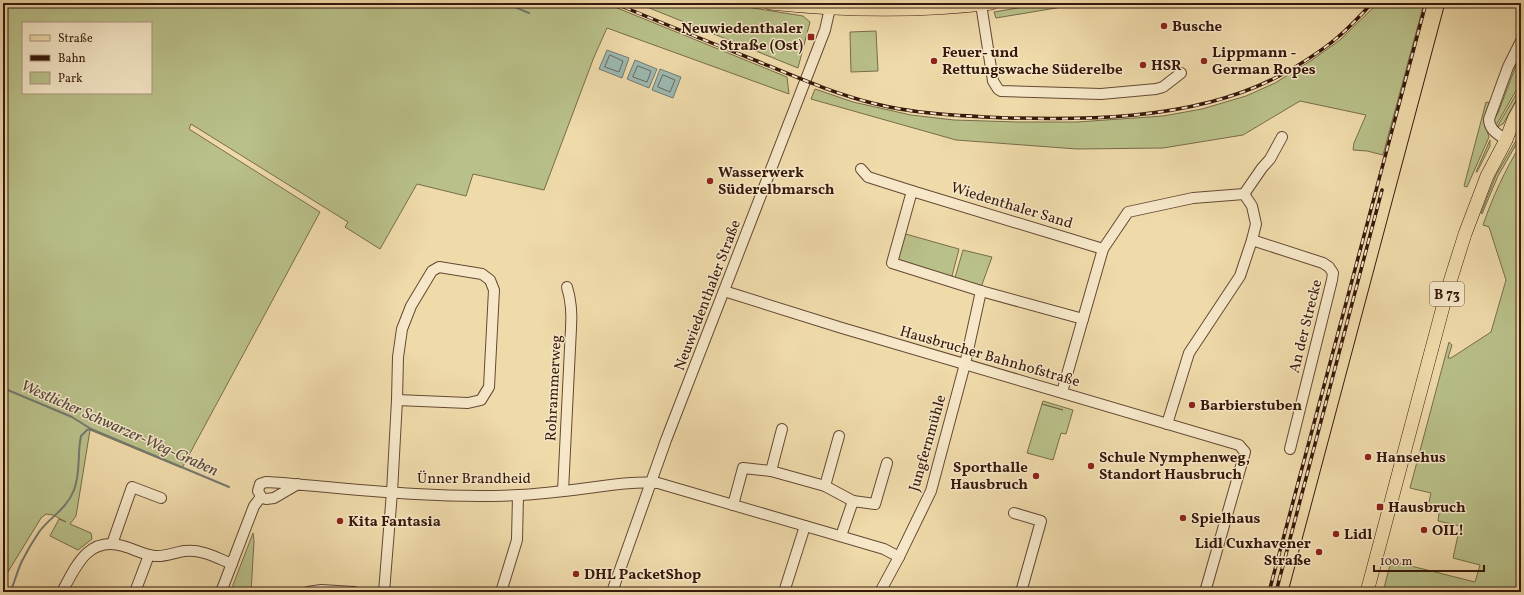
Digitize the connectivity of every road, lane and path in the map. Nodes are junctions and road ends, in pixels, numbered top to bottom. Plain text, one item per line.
1 (770, 3) edge
2 (987, 4) edge
3 (830, 8) junction
4 (1521, 41) edge
5 (1181, 73) dead end
6 (1521, 106) edge
7 (1521, 125) edge
8 (1282, 137) dead end
9 (1506, 140) junction
10 (861, 169) dead end
11 (912, 191) junction
12 (1244, 194) junction
13 (1252, 240) junction
14 (1103, 249) junction
15 (567, 287) dead end
16 (724, 291) junction
17 (982, 291) junction
18 (1083, 319) junction
19 (965, 364) junction
20 (1062, 392) junction
21 (397, 400) junction
22 (1167, 424) junction
23 (782, 429) dead end
24 (839, 436) dead end
25 (1290, 449) dead end
26 (887, 463) dead end
27 (771, 471) junction
28 (651, 483) junction
29 (298, 484) junction
30 (826, 486) junction
31 (563, 491) junction
32 (392, 492) junction
33 (518, 495) junction
34 (261, 497) junction
35 (161, 498) dead end
36 (853, 501) junction
37 (733, 505) junction
38 (1014, 513) dead end
39 (805, 526) junction
40 (841, 536) junction
41 (112, 544) junction
42 (149, 555) junction
43 (899, 557) junction
44 (232, 564) junction
45 (62, 592) edge
46 (135, 592) edge
47 (222, 592) edge
48 (308, 592) edge
49 (354, 592) edge
50 (384, 592) edge
51 (501, 592) edge
52 (612, 592) edge
53 (784, 592) edge
54 (880, 592) edge
55 (1021, 592) edge
56 (1205, 592) edge
57 (1367, 592) edge

1 - 3 main road
2 - 3 main road
2 - 5 street
3 - 16 street, Neuwiedenthaler Straße
4 - 9 street
6 - 9 main road, B 73
7 - 9 main road, B 73
8 - 12 street
9 - 57 main road, B 73
10 - 11 street, Wiedenthaler Sand
11 - 14 street, Wiedenthaler Sand
11 - 17 street
12 - 13 street
12 - 14 street
13 - 22 street
13 - 25 street, An der Strecke
14 - 18 street
15 - 31 street, Rohrammerweg
16 - 19 street, Hausbrucher Bahnhofstraße
16 - 28 street, Neuwiedenthaler Straße
17 - 18 street
17 - 19 street
18 - 20 street
19 - 20 street, Hausbrucher Bahnhofstraße
19 - 43 street, Jungfernmühle
20 - 22 street, Hausbrucher Bahnhofstraße
21 - 21 street
21 - 32 street
22 - 56 street, Hausbrucher Bahnhofstraße
23 - 27 street
24 - 30 street
26 - 36 street
27 - 30 street
27 - 37 street
28 - 31 street, Ünner Brandheid
28 - 37 street, Ünner Brandheid
28 - 52 street, Neuwiedenthaler Straße
29 - 32 street, Ünner Brandheid
29 - 34 street
29 - 34 street, Ünner Brandheid
30 - 36 street
31 - 33 street, Ünner Brandheid
32 - 33 street, Ünner Brandheid
32 - 50 street
33 - 51 street
34 - 44 street
35 - 41 street
36 - 40 street
37 - 39 street, Ünner Brandheid
38 - 55 street
39 - 40 street, Ünner Brandheid
39 - 53 street
40 - 43 street, Ünner Brandheid
41 - 42 street
41 - 45 street
42 - 44 street
42 - 46 street
43 - 54 street, Jungfernmühle
44 - 47 street
48 - 49 street

